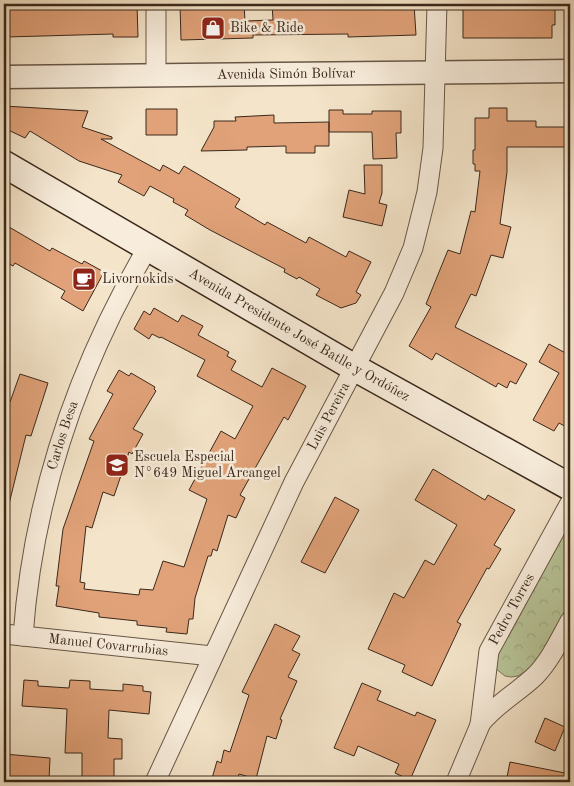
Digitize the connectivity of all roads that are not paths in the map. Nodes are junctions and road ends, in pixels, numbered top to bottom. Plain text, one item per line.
1 (156, 4) edge
2 (437, 4) edge
3 (570, 71) edge
4 (436, 72) junction
5 (156, 76) junction
6 (4, 77) edge
7 (4, 164) edge
8 (148, 248) junction
9 (354, 368) junction
10 (570, 487) edge
11 (570, 503) edge
12 (570, 621) edge
13 (4, 634) edge
14 (23, 636) junction
15 (212, 656) junction
16 (486, 668) junction
17 (517, 690) junction
18 (480, 725) junction
19 (155, 782) edge
20 (456, 782) edge

1 - 5 street
2 - 4 street, Luis Pereira
3 - 4 street, Avenida Simón Bolívar
4 - 5 street, Avenida Simón Bolívar
4 - 9 street, Luis Pereira
5 - 6 street, Avenida Simón Bolívar
7 - 8 main road, Avenida Presidente José Batlle y Ordóñez
8 - 9 main road, Avenida Presidente José Batlle y Ordóñez
8 - 14 street, Carlos Besa
9 - 10 main road, Avenida Presidente José Batlle y Ordóñez
9 - 15 street, Luis Pereira
11 - 16 street, Pedro Torres
12 - 17 street, Pedro Torres
13 - 14 street, Manuel Covarrubias
14 - 15 street, Manuel Covarrubias
15 - 19 street, Luis Pereira
16 - 17 street
16 - 18 street, Pedro Torres
17 - 18 street, Pedro Torres
18 - 20 street, Pedro Torres

